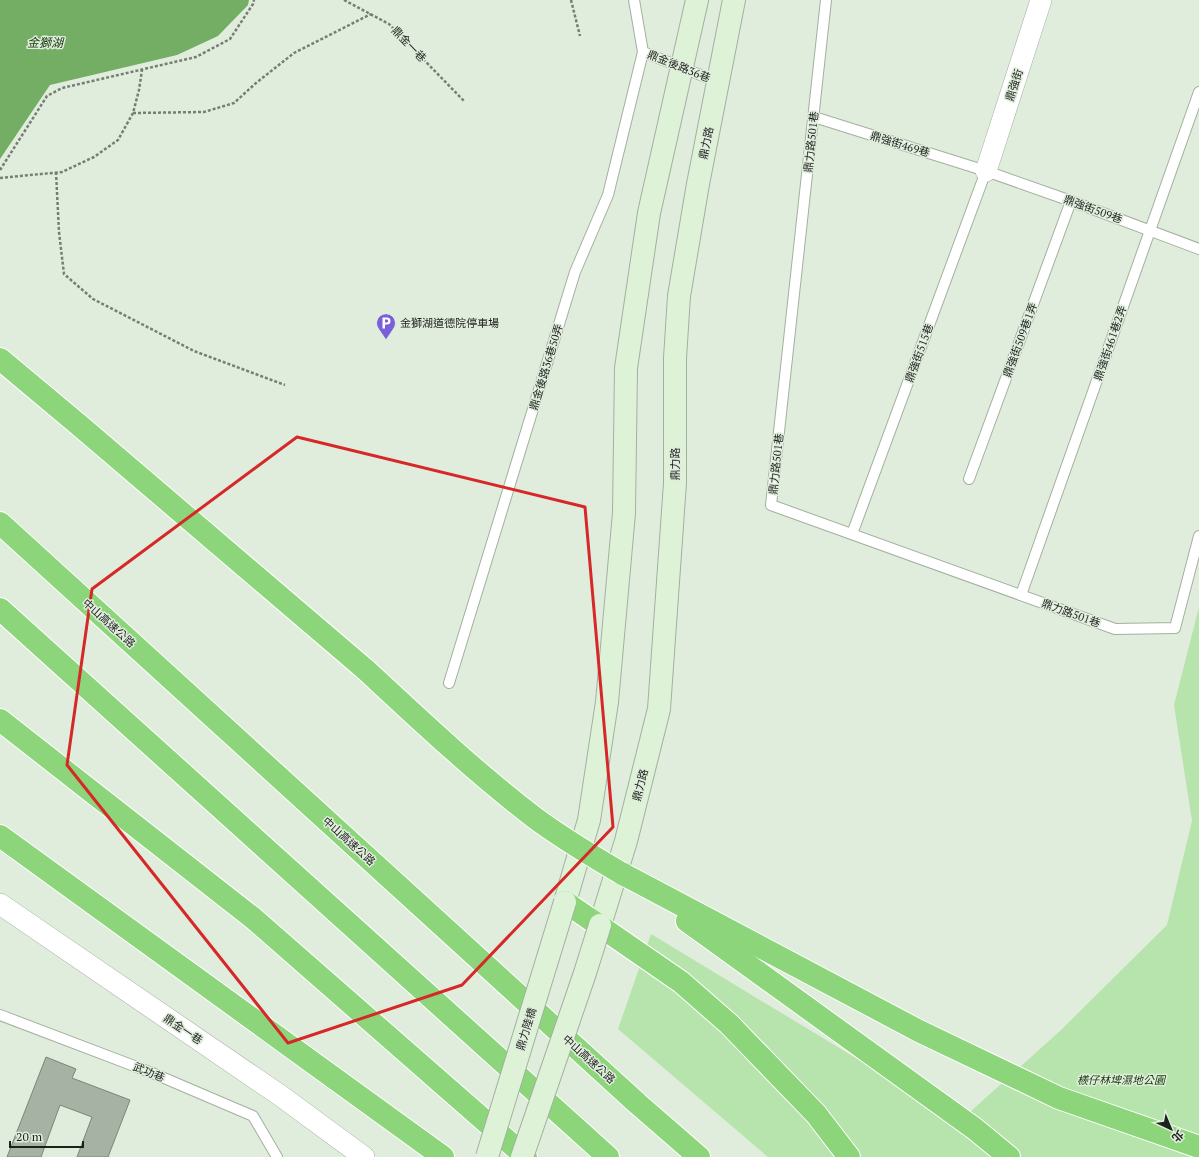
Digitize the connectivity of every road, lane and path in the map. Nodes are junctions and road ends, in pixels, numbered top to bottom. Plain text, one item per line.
1 (254, 0) edge
2 (344, 0) edge
3 (572, 0) edge
4 (634, 0) edge
5 (698, 0) edge
6 (734, 0) edge
7 (826, 0) edge
8 (1041, 0) edge
9 (371, 14) junction
10 (580, 36) dead end
11 (643, 52) junction
12 (683, 67) junction
13 (142, 70) junction
14 (718, 82) junction
15 (1199, 92) edge
16 (464, 101) dead end
17 (134, 113) junction
18 (814, 117) junction
19 (0, 170) edge
20 (986, 171) junction
21 (56, 172) junction
22 (0, 178) edge
23 (1071, 200) junction
24 (1150, 230) junction
25 (1199, 249) edge
26 (0, 359) edge
27 (285, 385) dead end
28 (969, 479) dead end
29 (0, 523) edge
30 (852, 534) junction
31 (1199, 536) edge
32 (1021, 595) junction
33 (0, 609) edge
34 (449, 682) dead end
35 (0, 720) edge
36 (0, 836) edge
37 (621, 874) junction
38 (565, 902) junction
39 (0, 904) edge
40 (600, 925) junction
41 (0, 1015) edge
42 (1199, 1147) edge
43 (277, 1157) edge
44 (364, 1157) edge
45 (443, 1157) edge
46 (486, 1157) edge
47 (522, 1157) edge
48 (526, 1157) edge
49 (608, 1157) edge
50 (699, 1157) edge
51 (849, 1157) edge
52 (1009, 1157) edge

1 - 13 path
2 - 9 path, 鼎金一巷
3 - 10 path
4 - 11 lane, 鼎金後路36巷
5 - 12 street
6 - 14 street, 鼎力路
7 - 18 lane, 鼎力路501巷
8 - 20 street, 鼎強街
9 - 16 path, 鼎金一巷
9 - 17 path
11 - 12 lane, 鼎金後路36巷
11 - 34 lane, 鼎金後路36巷50弄
12 - 14 lane, 鼎金後路36巷
12 - 38 street
13 - 17 path
13 - 19 path
14 - 40 street, 鼎力路
15 - 24 lane, 鼎強街461巷2弄
17 - 21 path
18 - 20 lane, 鼎強街469巷
18 - 30 lane, 鼎力路501巷
20 - 23 lane, 鼎強街509巷
20 - 30 lane, 鼎強街515巷
21 - 22 path
21 - 27 path
23 - 24 lane, 鼎強街509巷
23 - 28 lane, 鼎強街509巷1弄
24 - 25 lane, 鼎強街509巷
24 - 32 lane, 鼎強街461巷2弄
26 - 37 highway, bridge
29 - 50 highway, 中山高速公路
30 - 32 lane, 鼎力路501巷
31 - 32 lane, 鼎力路501巷
33 - 49 highway
35 - 48 highway
36 - 45 highway
37 - 42 highway
37 - 52 highway
38 - 40 highway
38 - 46 street, 鼎力陸橋, bridge
39 - 44 street, 鼎金一巷
40 - 47 street, bridge
40 - 51 highway
41 - 43 lane, 武功巷

